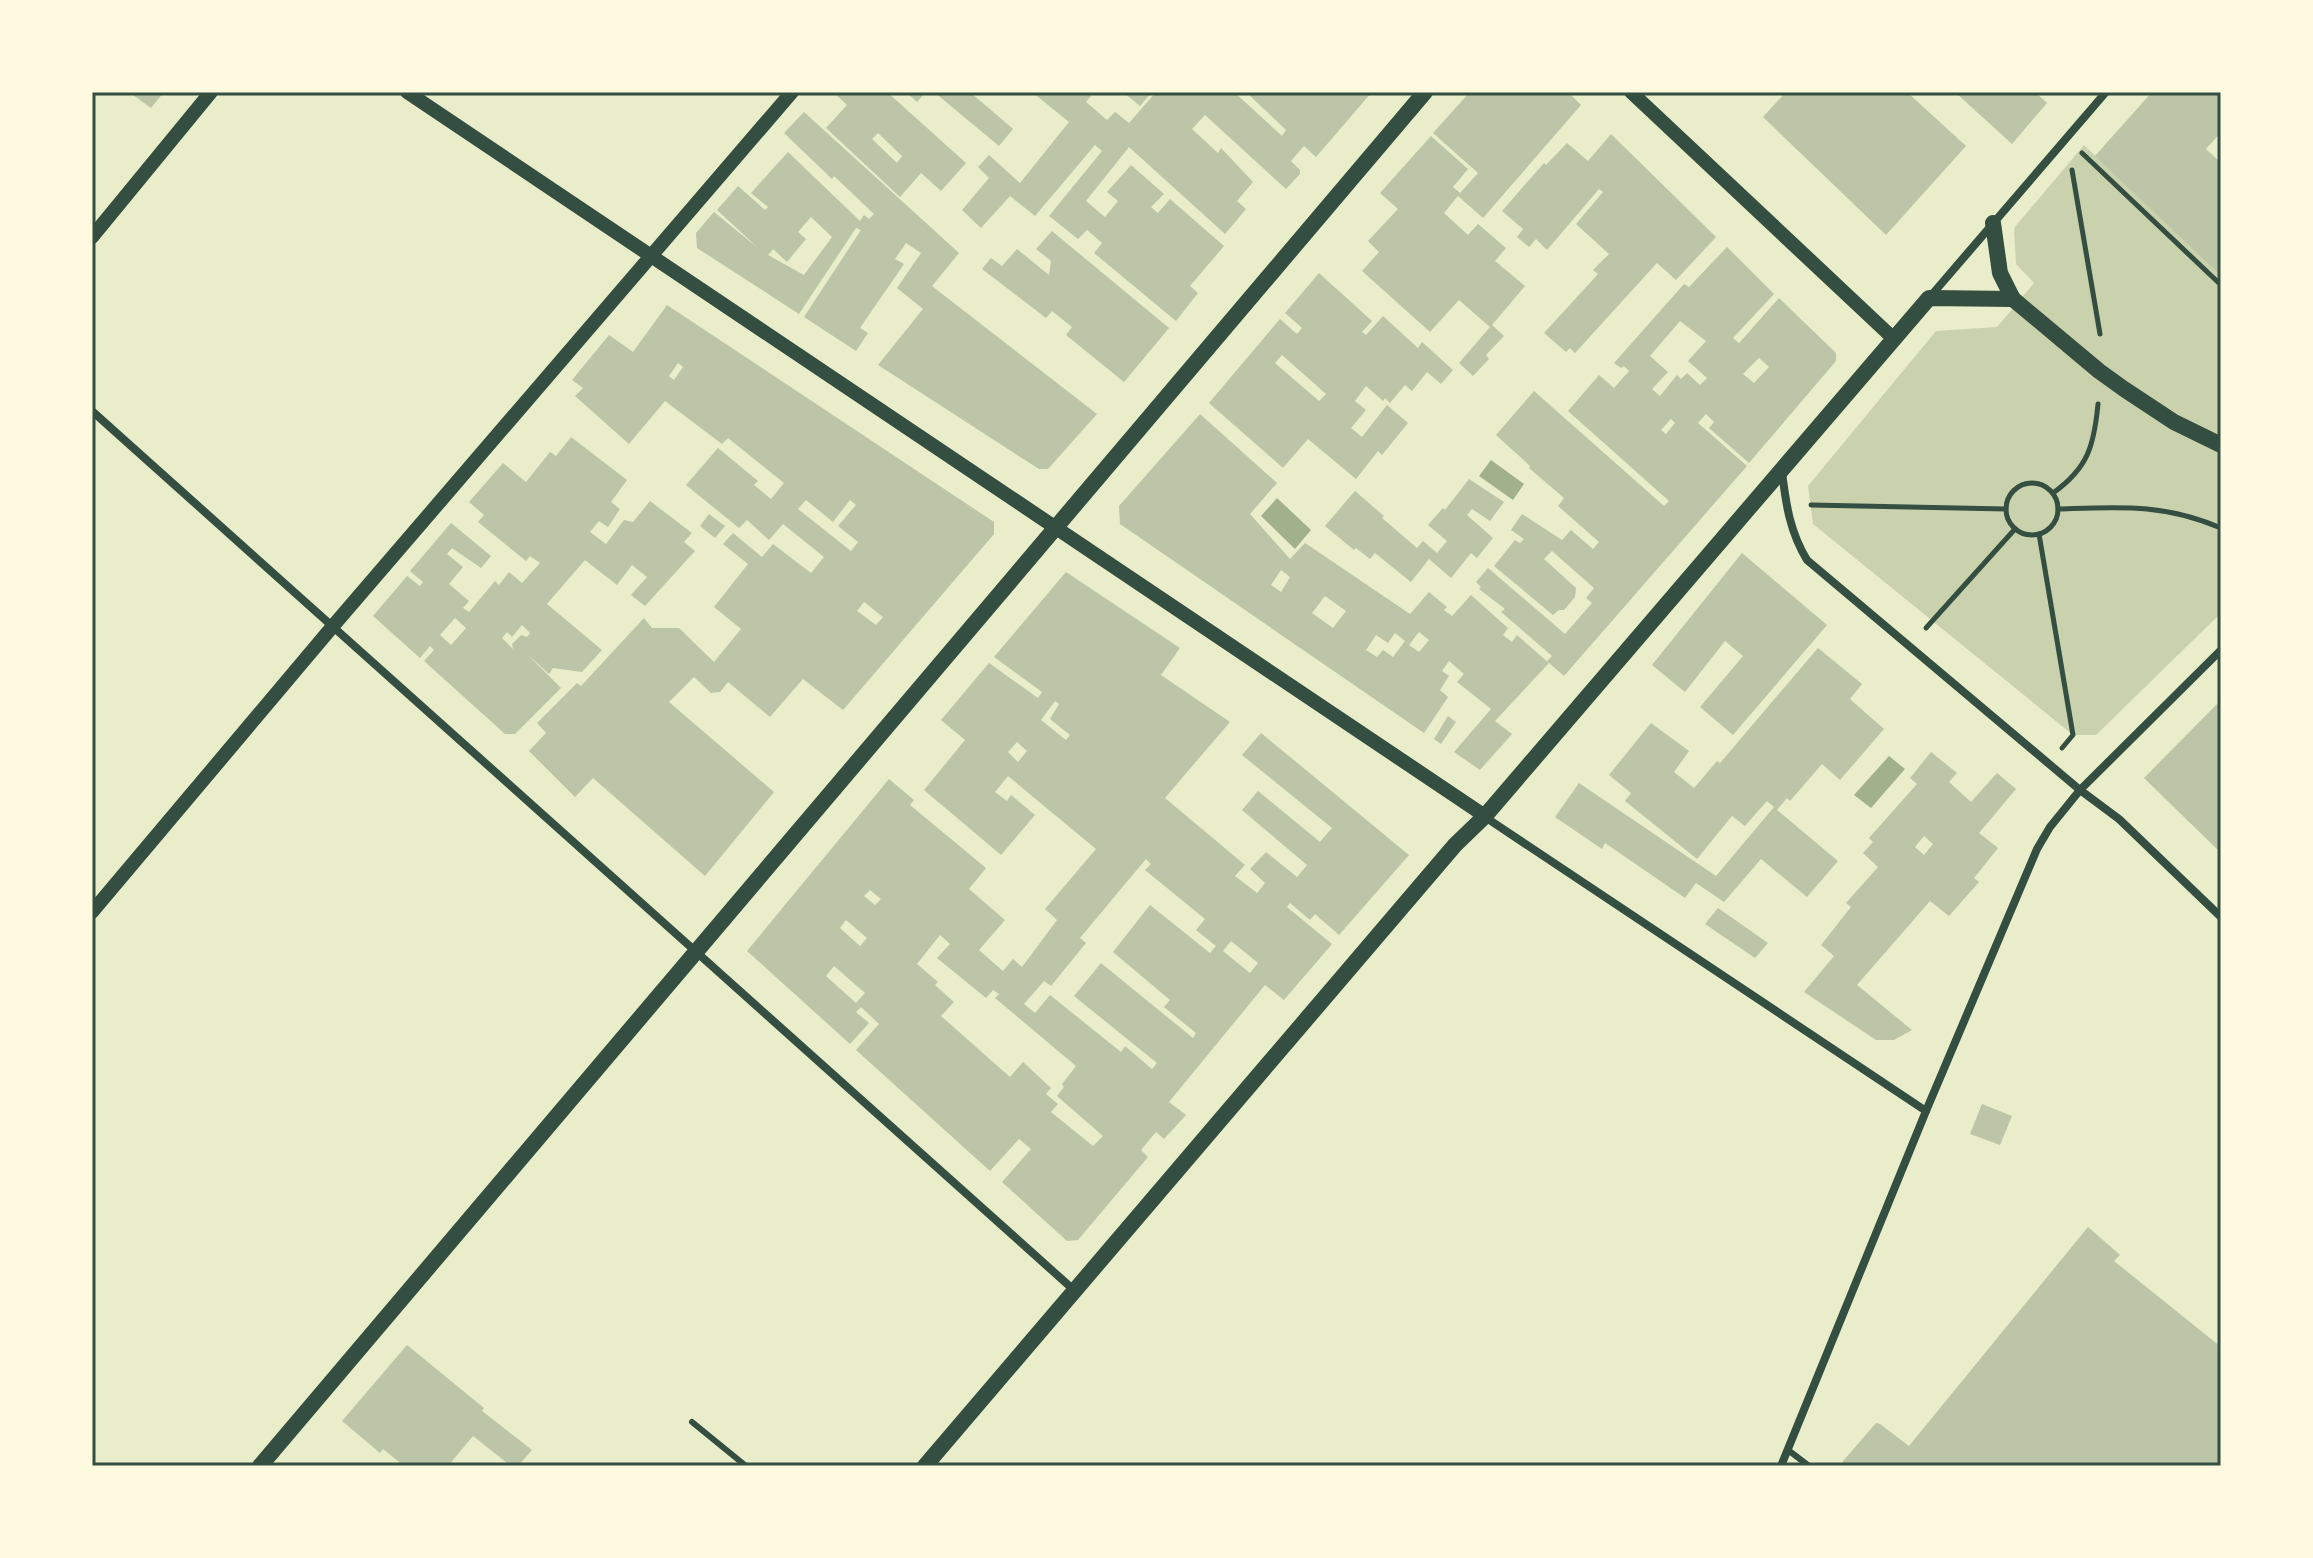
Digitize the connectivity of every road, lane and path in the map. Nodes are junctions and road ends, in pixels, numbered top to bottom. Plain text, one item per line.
1 (211, 92) edge
2 (407, 92) edge
3 (792, 92) edge
4 (1425, 92) edge
5 (1631, 92) edge
6 (2106, 92) edge
7 (2066, 138) junction
8 (1993, 223) junction
9 (92, 237) edge
10 (651, 255) junction
11 (2221, 285) edge
12 (1929, 298) junction
13 (2013, 299) junction
14 (1894, 339) junction
15 (92, 411) edge
16 (2221, 445) edge
17 (1782, 471) junction
18 (2006, 509) junction
19 (2058, 509) junction
20 (1788, 521) junction
21 (1055, 526) junction
22 (2221, 528) edge
23 (2015, 529) junction
24 (2039, 534) junction
25 (333, 626) junction
26 (1909, 647) junction
27 (2221, 650) edge
28 (2049, 764) junction
29 (2080, 790) junction
30 (1485, 816) junction
31 (92, 912) edge
32 (2221, 917) edge
33 (695, 951) junction
34 (1926, 1111) junction
35 (1075, 1291) junction
36 (692, 1422) dead end
37 (1788, 1450) junction
38 (260, 1466) edge
39 (746, 1466) edge
40 (925, 1466) edge
41 (1781, 1466) edge
42 (1809, 1466) edge

1 - 9 street
2 - 10 street
3 - 10 street
4 - 21 main road
5 - 14 street
6 - 7 street
7 - 8 street
7 - 11 path
8 - 12 street
8 - 13 main road
10 - 21 street
10 - 25 street
12 - 13 main road
12 - 14 main road
13 - 16 main road
14 - 17 main road
15 - 25 street
17 - 20 street
17 - 30 main road
18 - 19 path
18 - 20 path
18 - 23 path
19 - 22 path
19 - 24 path
20 - 26 street
21 - 30 street
21 - 33 main road
23 - 24 path
23 - 26 path
24 - 28 path
25 - 31 street
25 - 33 street
26 - 28 street
27 - 29 street
28 - 29 street
29 - 32 street
29 - 34 street
30 - 34 street
30 - 35 main road
33 - 35 street
33 - 38 main road
34 - 37 street
35 - 40 main road
36 - 39 lane
37 - 41 street
37 - 42 lane

